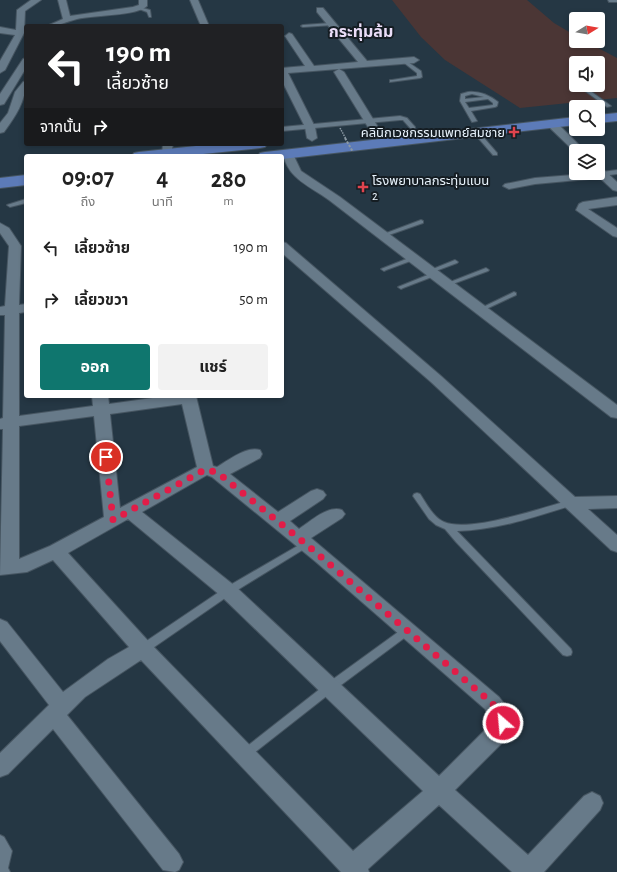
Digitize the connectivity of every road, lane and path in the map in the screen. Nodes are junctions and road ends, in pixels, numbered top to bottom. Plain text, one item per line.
1 (36, 0) edge
2 (62, 0) edge
3 (194, 0) edge
4 (612, 0) edge
5 (617, 0) edge
6 (142, 4) edge
7 (320, 10) dead end
8 (150, 16) dead end
9 (67, 19) junction
10 (56, 24) edge
11 (204, 24) edge
12 (331, 24) junction
13 (303, 26) dead end
14 (0, 30) edge
15 (20, 34) junction
16 (289, 36) dead end
17 (409, 60) joint
18 (24, 64) edge
19 (364, 64) junction
20 (312, 69) junction
21 (0, 70) edge
22 (339, 72) dead end
23 (284, 73) edge
24 (284, 75) edge
25 (392, 81) dead end
26 (24, 87) edge
27 (588, 92) edge
28 (0, 102) edge
29 (610, 109) edge
30 (569, 111) edge
31 (13, 113) junction
32 (24, 114) edge
33 (472, 121) junction
34 (569, 122) edge
35 (552, 124) junction
36 (373, 126) junction
37 (340, 128) dead end
38 (284, 129) edge
39 (0, 130) edge
40 (311, 133) junction
41 (573, 144) edge
42 (223, 146) edge
43 (285, 148) edge
44 (167, 149) edge
45 (353, 152) dead end
46 (147, 154) edge
47 (270, 154) edge
48 (494, 154) dead end
49 (24, 168) edge
50 (605, 172) edge
51 (617, 172) edge
52 (2, 174) edge
53 (569, 176) edge
54 (605, 177) edge
55 (24, 179) edge
56 (508, 186) dead end
57 (617, 188) edge
58 (617, 201) edge
59 (24, 202) edge
60 (10, 205) dead end
61 (421, 222) dead end
62 (0, 227) edge
63 (617, 233) edge
64 (384, 235) junction
65 (284, 248) edge
66 (414, 258) junction
67 (455, 262) dead end
68 (384, 269) dead end
69 (486, 270) dead end
70 (433, 272) junction
71 (448, 284) junction
72 (401, 286) dead end
73 (514, 294) dead end
74 (482, 309) junction
75 (13, 310) edge
76 (140, 398) edge
77 (174, 398) edge
78 (188, 398) edge
79 (101, 403) edge
80 (617, 413) edge
81 (6, 420) edge
82 (254, 454) dead end
83 (212, 471) junction
84 (317, 495) dead end
85 (417, 496) dead end
86 (617, 502) edge
87 (570, 503) junction
88 (130, 511) junction
89 (336, 514) dead end
90 (113, 520) junction
91 (278, 521) junction
92 (448, 526) junction
93 (302, 541) junction
94 (617, 545) edge
95 (56, 551) junction
96 (5, 568) edge
97 (228, 591) junction
98 (0, 627) edge
99 (408, 630) junction
100 (143, 649) junction
101 (568, 652) dead end
102 (329, 688) junction
103 (58, 710) junction
104 (245, 754) junction
105 (0, 767) edge
106 (439, 791) junction
107 (592, 803) dead end
108 (0, 841) edge
109 (171, 862) dead end
110 (355, 869) edge
111 (4, 872) edge
112 (529, 872) edge

1 - 15 street
2 - 9 street
3 - 11 street
4 - 5 street
6 - 8 lane
6 - 9 street
7 - 12 street
9 - 10 street
12 - 13 lane
12 - 19 street
14 - 15 street
15 - 21 street
16 - 20 street
17 - 19 street
17 - 25 lane
18 - 28 street
19 - 20 street
20 - 23 street
22 - 36 street
24 - 40 street
26 - 31 street
27 - 29 lane
30 - 33 main road
31 - 32 street
31 - 39 street
33 - 33 lane
33 - 35 main road
33 - 36 main road
33 - 43 main road
33 - 48 lane
34 - 35 main road
35 - 41 street
36 - 40 main road
37 - 45 path, bridge
38 - 40 lane
40 - 43 main road
42 - 44 main road
43 - 47 main road
43 - 64 street
44 - 46 main road
49 - 52 main road
50 - 51 lane
52 - 55 main road
53 - 56 street
54 - 57 street
58 - 63 street
59 - 60 lane
61 - 64 lane
62 - 75 street
64 - 66 street
65 - 87 street
66 - 68 lane
66 - 70 street
67 - 70 lane
69 - 71 lane
70 - 71 street
70 - 72 lane
71 - 74 street
73 - 74 lane
74 - 80 street
75 - 81 street
76 - 79 street
77 - 79 street
78 - 83 street
79 - 81 street
79 - 90 street
81 - 96 street
82 - 83 street
83 - 88 street
83 - 91 street
84 - 91 street
85 - 92 lane
86 - 87 street
87 - 92 lane
87 - 94 street
88 - 90 street
88 - 97 street
89 - 93 street
90 - 95 street
91 - 93 street
92 - 101 lane
93 - 97 lane
93 - 99 street
95 - 96 street
95 - 100 street
97 - 100 lane
97 - 102 street
98 - 103 street
99 - 102 lane
99 - 106 street
100 - 103 street
100 - 104 street
102 - 104 lane
102 - 106 street
103 - 105 street
103 - 109 street
104 - 110 street
106 - 110 street
106 - 112 street
107 - 112 street
108 - 111 lane

